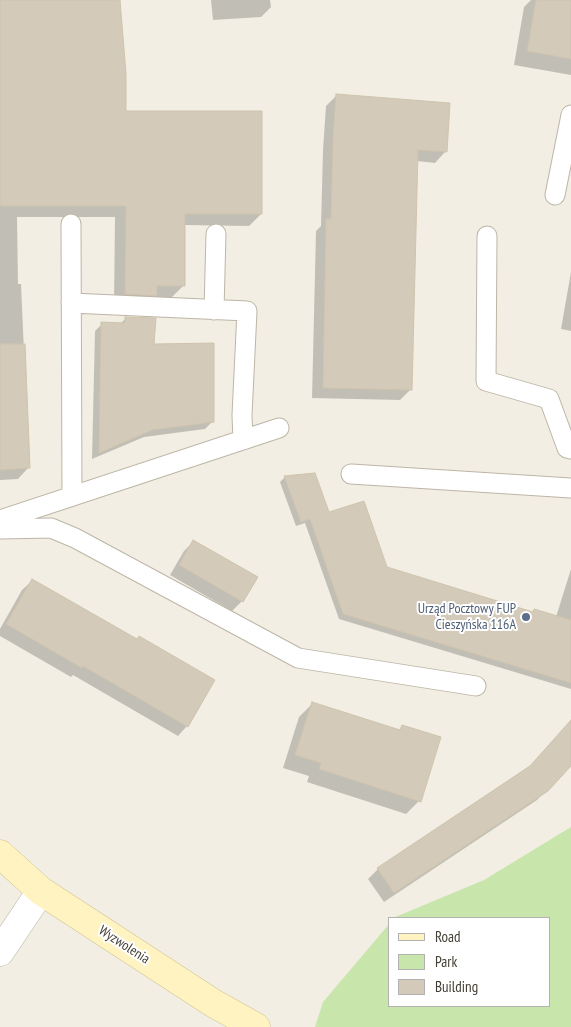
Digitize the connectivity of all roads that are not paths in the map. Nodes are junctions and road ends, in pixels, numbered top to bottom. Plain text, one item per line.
1 (571, 115) edge
2 (555, 195) dead end
3 (71, 224) dead end
4 (216, 234) dead end
5 (487, 236) dead end
6 (71, 304) junction
7 (214, 310) junction
8 (279, 428) dead end
9 (243, 440) junction
10 (571, 450) edge
11 (351, 474) dead end
12 (571, 488) edge
13 (72, 496) junction
14 (0, 520) edge
15 (0, 529) edge
16 (476, 686) dead end
17 (0, 854) edge
18 (41, 891) junction
19 (0, 952) edge
20 (256, 1027) edge

1 - 2 lane
3 - 6 lane
4 - 7 lane
5 - 10 lane
6 - 7 lane
6 - 13 lane
7 - 9 lane
8 - 9 lane
9 - 13 lane
11 - 12 lane
13 - 14 lane
15 - 16 lane
17 - 18 street, Wyzwolenia
18 - 19 street
18 - 20 street, Wyzwolenia

